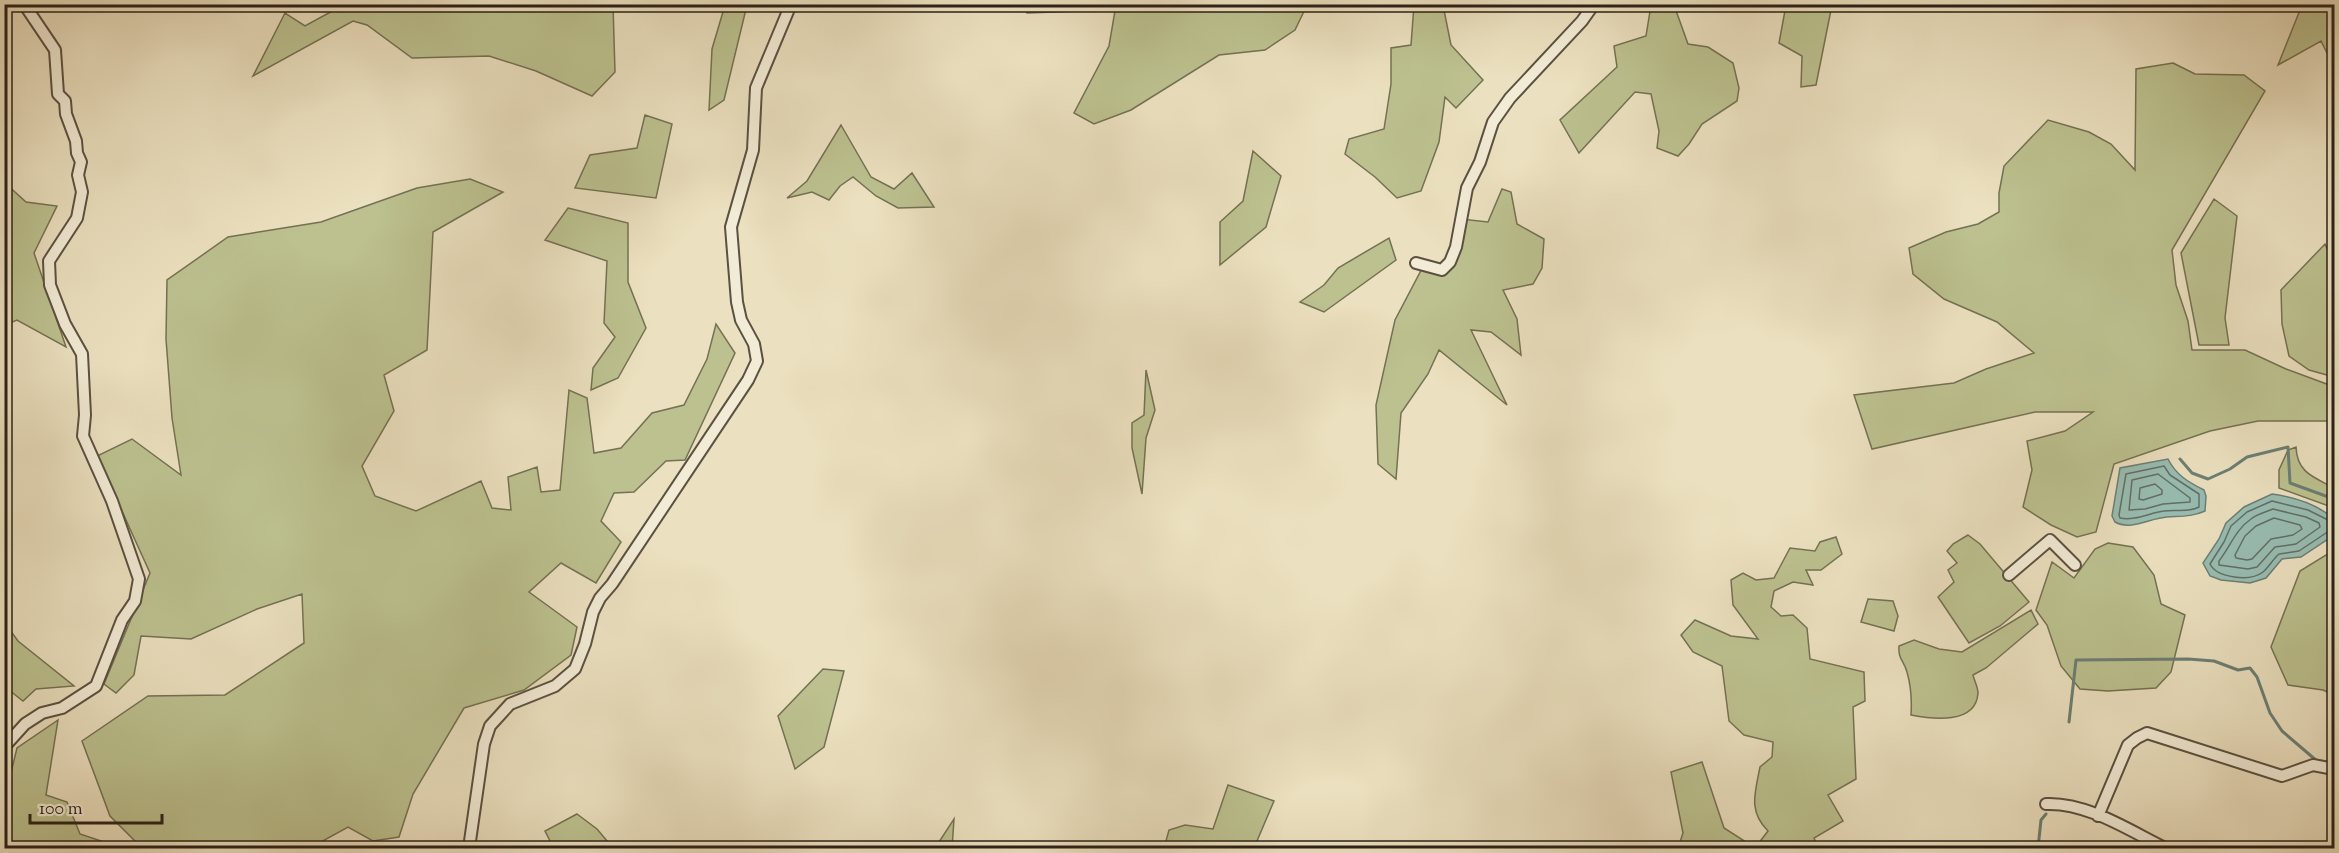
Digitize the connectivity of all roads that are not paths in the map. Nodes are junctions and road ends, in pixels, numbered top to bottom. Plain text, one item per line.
1 (24, 4) edge
2 (791, 4) edge
3 (1594, 4) edge
4 (1416, 263) dead end
5 (2075, 565) dead end
6 (2009, 575) dead end
7 (5, 746) edge
8 (2334, 769) edge
9 (2046, 804) dead end
10 (2098, 816) junction
11 (469, 849) edge
12 (2166, 849) edge

1 - 7 street
2 - 11 street
3 - 4 street
5 - 6 street
8 - 10 street
9 - 10 street
10 - 12 street

